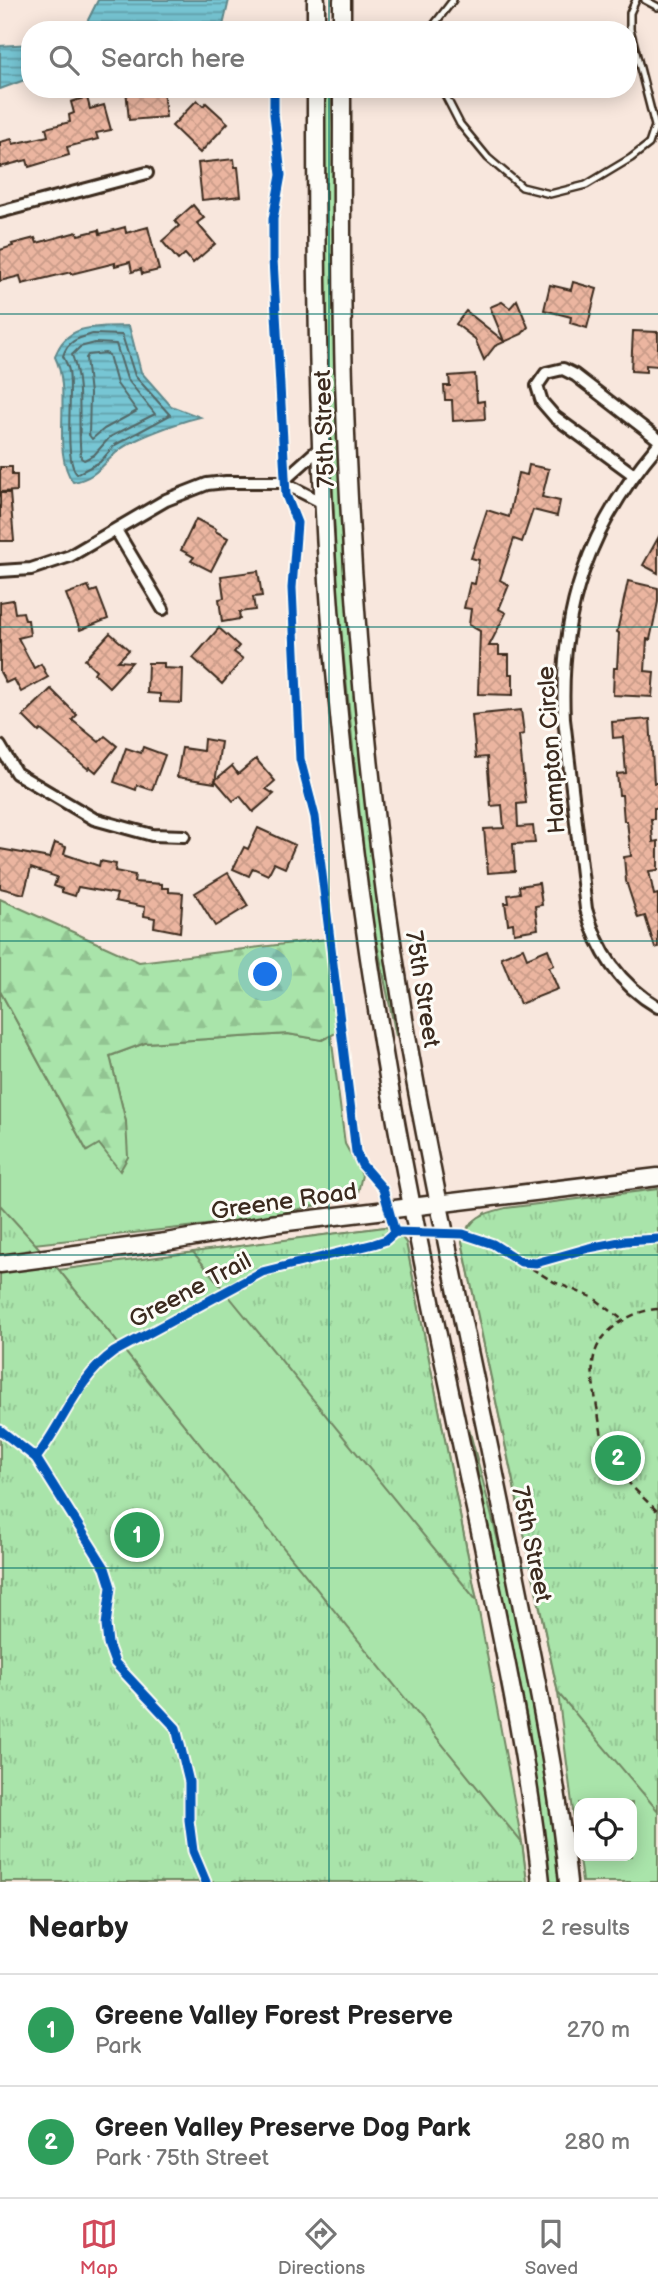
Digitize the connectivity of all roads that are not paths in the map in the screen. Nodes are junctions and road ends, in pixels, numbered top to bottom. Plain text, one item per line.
1 (316, 0) edge
2 (342, 0) edge
3 (453, 0) edge
4 (636, 0) edge
5 (645, 0) edge
6 (658, 7) edge
7 (316, 21) edge
8 (342, 21) edge
9 (437, 21) edge
10 (630, 21) edge
11 (637, 56) edge
12 (316, 98) edge
13 (342, 98) edge
14 (447, 98) edge
15 (147, 173) dead end
16 (0, 212) edge
17 (658, 439) edge
18 (658, 445) edge
19 (321, 447) junction
20 (635, 475) junction
21 (282, 481) junction
22 (323, 503) junction
23 (116, 530) junction
24 (0, 570) edge
25 (163, 608) dead end
26 (0, 746) edge
27 (184, 836) dead end
28 (658, 1007) edge
29 (658, 1177) edge
30 (438, 1203) junction
31 (412, 1206) junction
32 (0, 1264) edge
33 (541, 1882) edge
34 (568, 1882) edge

1 - 7 main road
2 - 8 main road
3 - 9 lane
4 - 10 lane
5 - 6 lane
11 - 14 lane
12 - 19 main road, 75th Street
13 - 30 main road, 75th Street
15 - 16 street
17 - 20 street
18 - 20 street, Hampton Circle
19 - 21 street
19 - 22 main road, 75th Street
20 - 28 street, Hampton Circle
21 - 22 street
21 - 23 street
22 - 31 main road, 75th Street
23 - 24 street
23 - 25 street
26 - 27 street
29 - 30 main road, Greene Road
30 - 31 main road, Greene Road
30 - 34 main road, 75th Street
31 - 32 main road, Greene Road
31 - 33 main road, 75th Street

